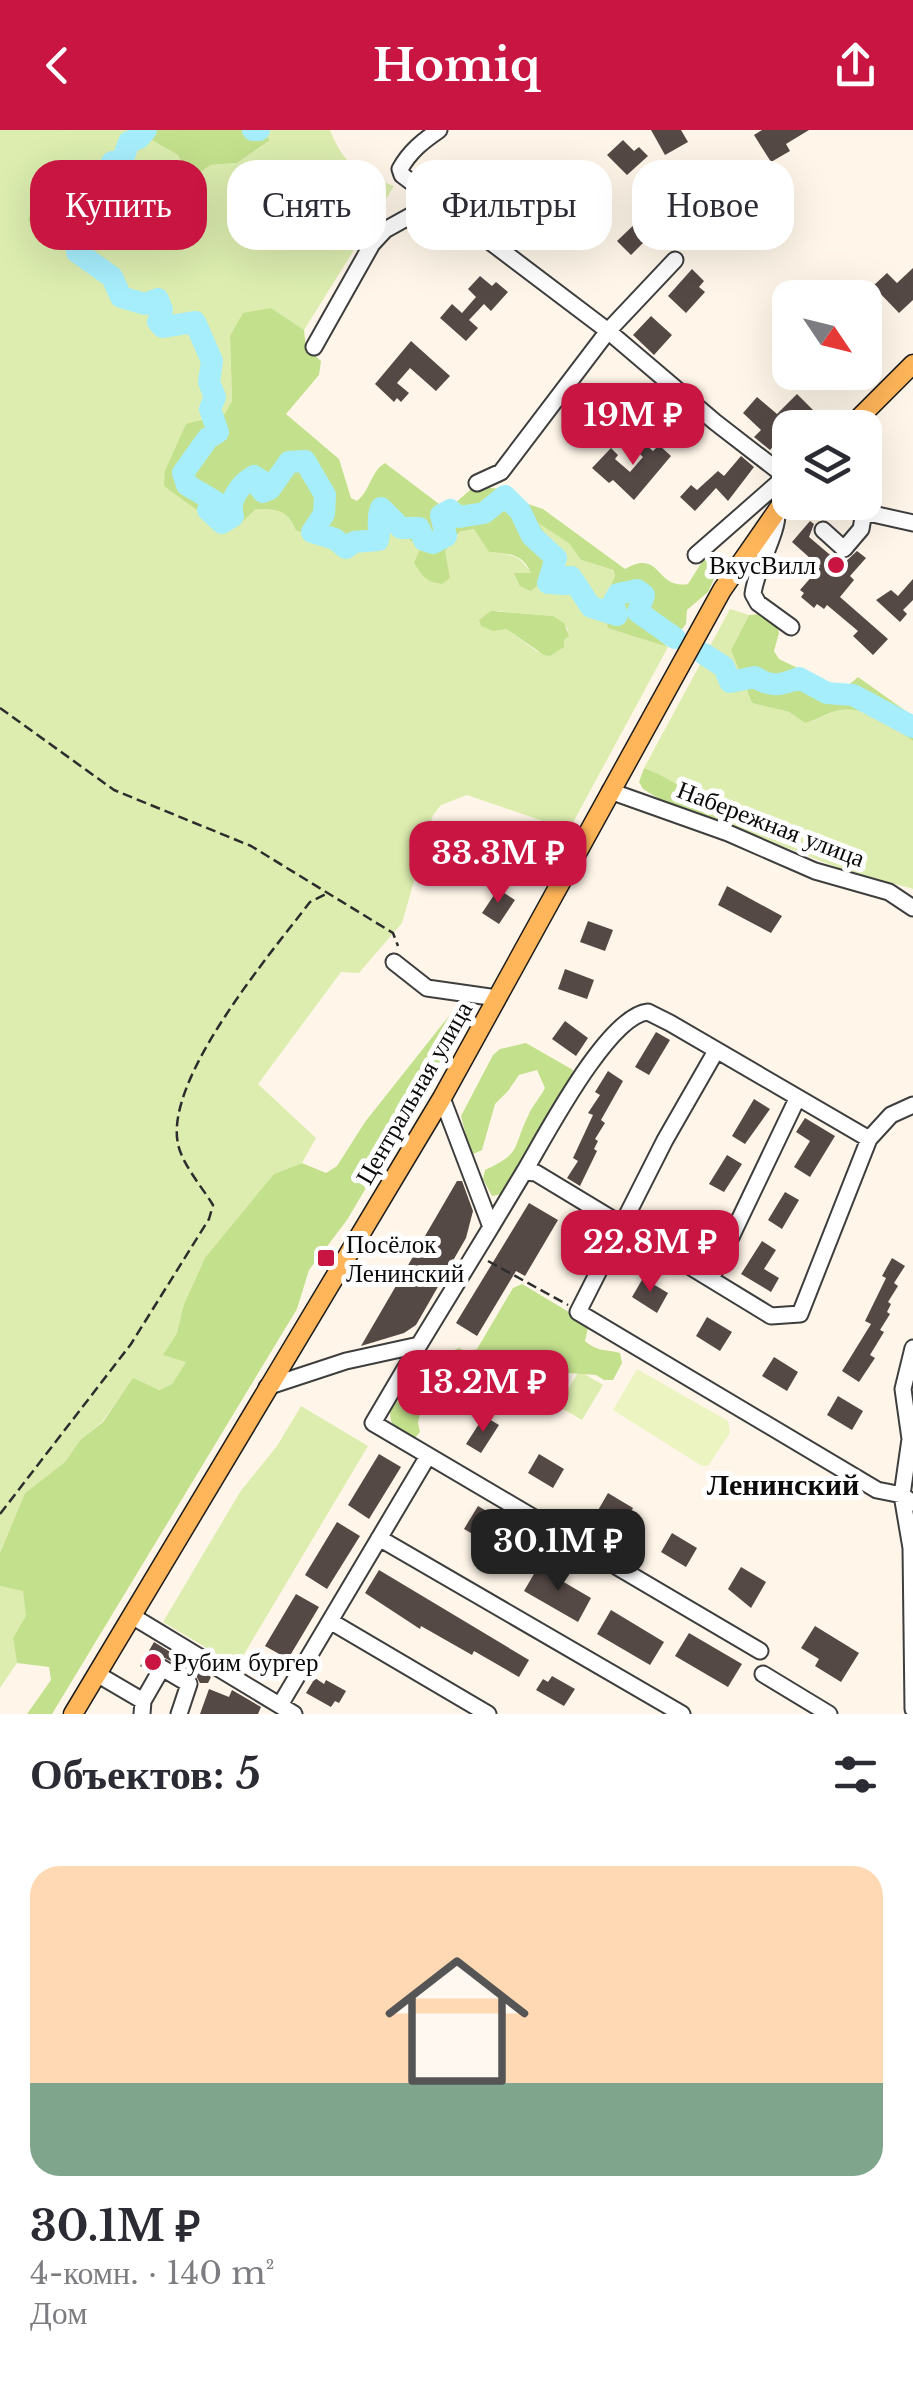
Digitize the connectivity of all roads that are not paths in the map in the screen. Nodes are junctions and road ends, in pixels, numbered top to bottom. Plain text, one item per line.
1 (439, 130) edge
2 (407, 160) edge
3 (406, 218) edge
4 (501, 250) edge
5 (675, 260) dead end
6 (608, 331) junction
7 (314, 347) dead end
8 (913, 364) edge
9 (868, 410) edge
10 (772, 477) edge
11 (477, 484) dead end
12 (772, 502) edge
13 (772, 515) edge
14 (882, 516) edge
15 (778, 520) edge
16 (863, 520) edge
17 (913, 523) edge
18 (823, 530) dead end
19 (696, 555) dead end
20 (791, 627) dead end
21 (610, 791) junction
22 (913, 908) edge
23 (394, 962) road end
24 (497, 998) junction
25 (716, 1050) junction
26 (442, 1098) junction
27 (797, 1098) junction
28 (913, 1105) edge
29 (869, 1139) junction
30 (524, 1172) junction
31 (622, 1225) junction
32 (491, 1227) junction
33 (712, 1279) junction
34 (419, 1345) junction
35 (913, 1348) edge
36 (267, 1388) junction
37 (428, 1456) junction
38 (909, 1497) edge
39 (379, 1538) junction
40 (132, 1616) junction
41 (330, 1621) junction
42 (760, 1651) dead end
43 (97, 1674) junction
44 (763, 1674) dead end
45 (142, 1708) edge
46 (913, 1709) edge
47 (287, 1710) edge
48 (73, 1714) edge
49 (179, 1714) edge
50 (488, 1714) edge
51 (682, 1714) edge
52 (829, 1714) edge

1 - 2 street
3 - 7 street
4 - 6 street
5 - 6 street
6 - 10 street
6 - 11 street
8 - 9 main road
12 - 19 street
13 - 21 main road, Центральная улица
14 - 17 street
15 - 20 street
16 - 18 street
21 - 22 street, Набережная улица
21 - 24 main road, Центральная улица
23 - 24 street
24 - 26 main road, Центральная улица
25 - 27 street
25 - 30 street
25 - 31 street
26 - 32 street
26 - 36 main road, Центральная улица
27 - 29 street
27 - 33 street
28 - 29 street
29 - 33 street
30 - 31 street
30 - 32 street
31 - 33 street
31 - 38 street
32 - 34 street
34 - 36 street
34 - 37 street
35 - 38 street
36 - 40 main road, Центральная улица
37 - 39 street
37 - 42 street
38 - 46 street
39 - 41 street
39 - 51 street
40 - 43 main road, Центральная улица
40 - 47 street
41 - 47 street
41 - 50 street
43 - 45 street
43 - 48 main road, Центральная улица
44 - 52 street
45 - 49 street

